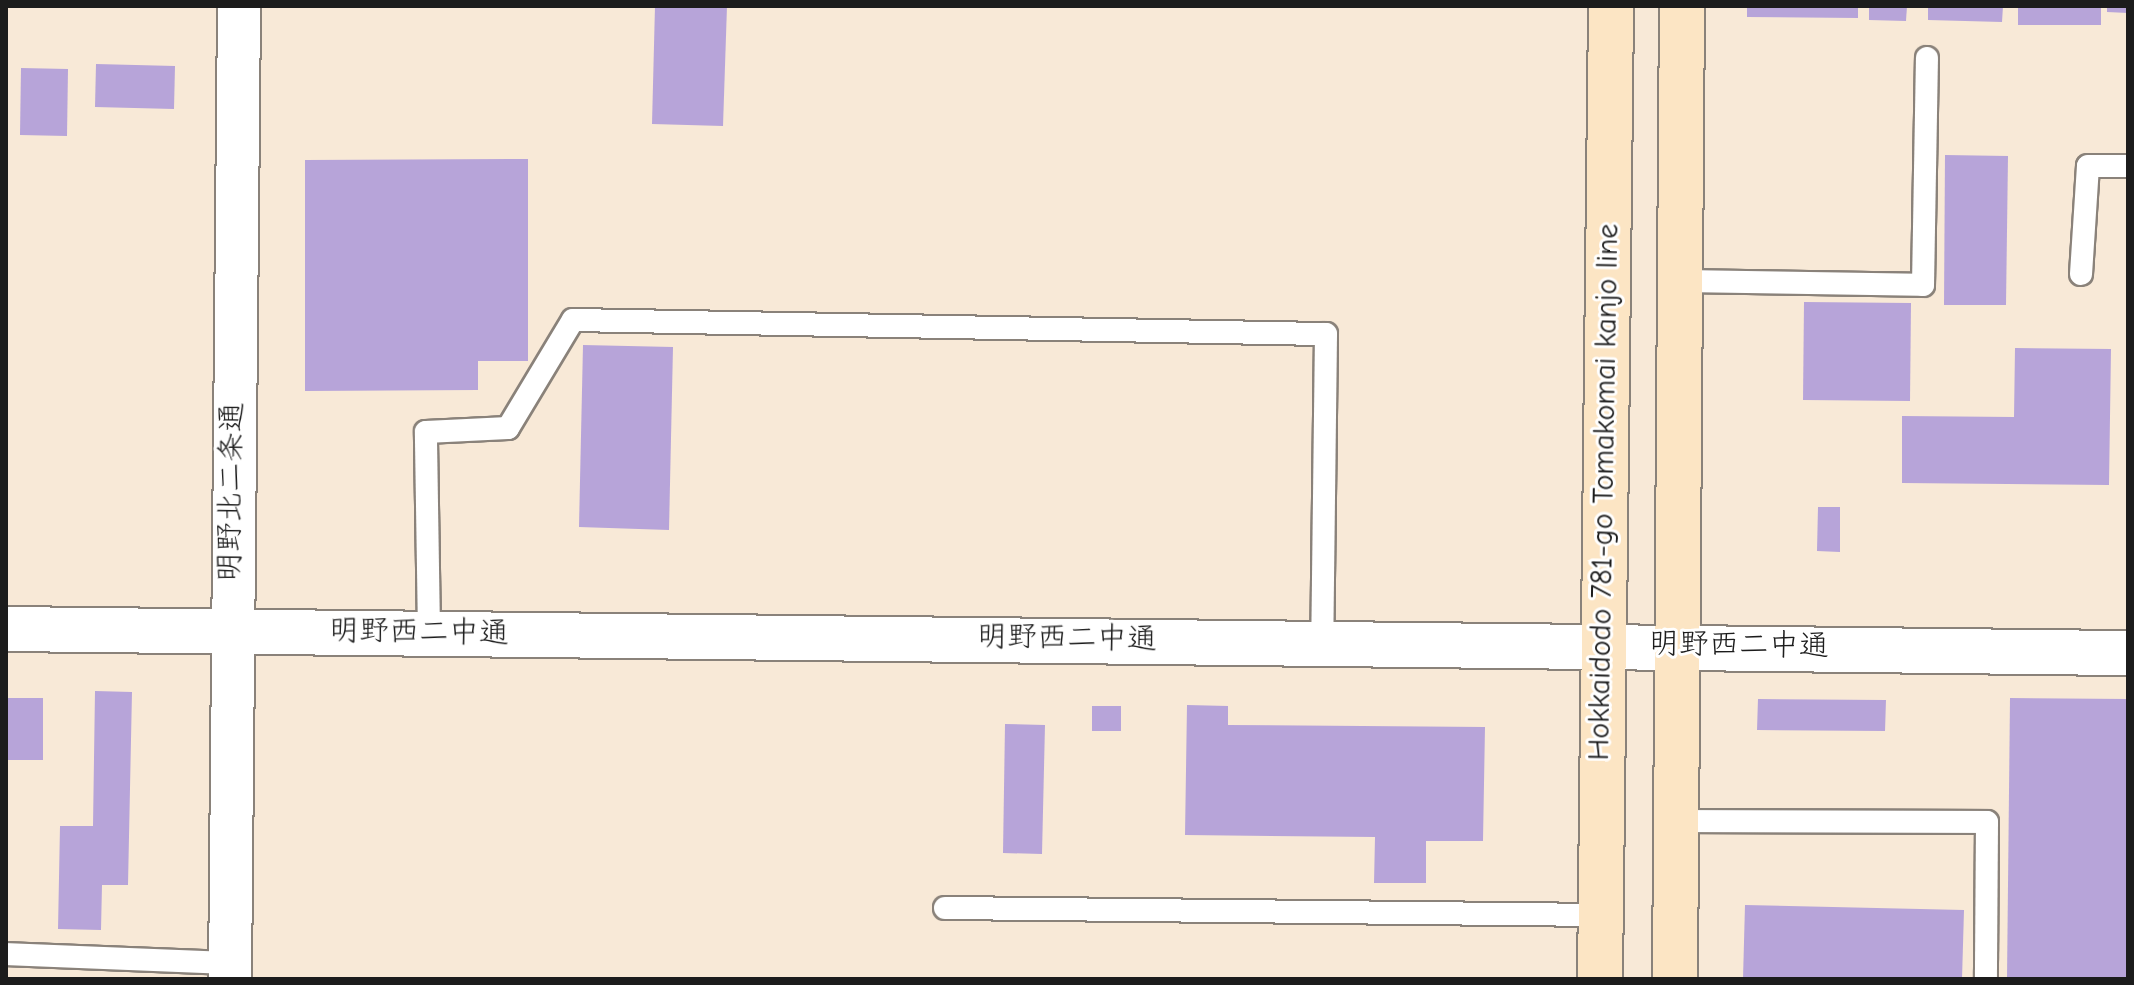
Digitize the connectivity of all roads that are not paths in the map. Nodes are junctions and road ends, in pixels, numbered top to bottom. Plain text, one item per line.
1 (239, 6) edge
2 (1611, 6) edge
3 (1682, 6) edge
4 (1927, 58) dead end
5 (2128, 166) edge
6 (2081, 274) dead end
7 (1679, 281) junction
8 (6, 629) edge
9 (228, 630) junction
10 (429, 632) junction
11 (1322, 641) junction
12 (1601, 643) junction
13 (1676, 643) junction
14 (2128, 653) edge
15 (1677, 821) junction
16 (945, 908) dead end
17 (1600, 915) junction
18 (6, 954) edge
19 (230, 971) edge
20 (1600, 979) edge
21 (1675, 979) edge
22 (1986, 979) edge

1 - 9 street, 明野北二条通
2 - 12 main road, Hokkaidodo 781-go Tomakomai kanjo line
3 - 7 main road
4 - 7 lane
5 - 6 lane
7 - 13 main road
8 - 9 street, 明野西二中通
9 - 10 street, 明野西二中通
9 - 19 street, 明野北二条通
10 - 11 street, 明野西二中通
10 - 11 lane
11 - 12 street, 明野西二中通
12 - 13 street, 明野西二中通
12 - 17 main road, Hokkaidodo 781-go Tomakomai kanjo line
13 - 14 street, 明野西二中通
13 - 15 main road
15 - 21 main road
15 - 22 lane
16 - 17 lane
17 - 20 main road, Hokkaidodo 781-go Tomakomai kanjo line
18 - 19 lane

